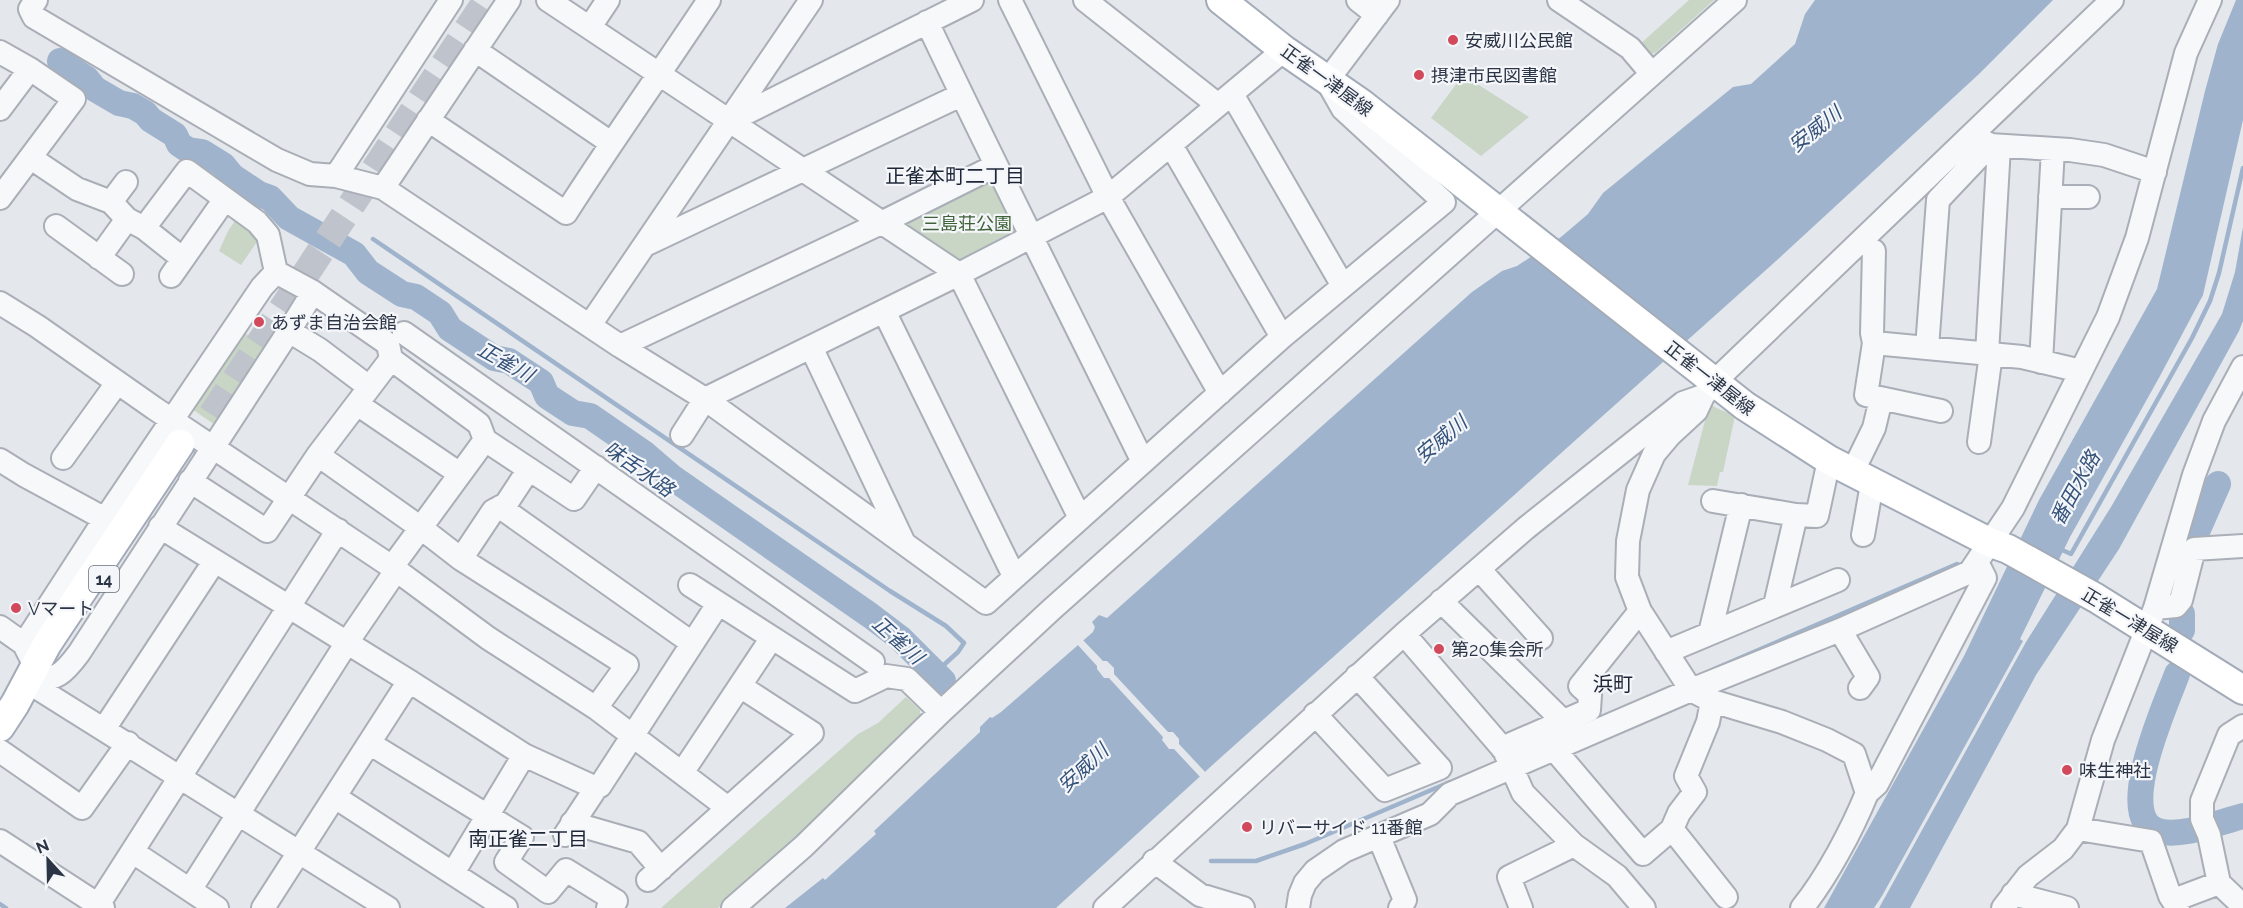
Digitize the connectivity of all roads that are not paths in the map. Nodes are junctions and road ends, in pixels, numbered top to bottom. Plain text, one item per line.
1 (36, 0) edge
2 (451, 0) edge
3 (509, 0) edge
4 (548, 0) edge
5 (608, 0) edge
6 (709, 0) edge
7 (811, 0) edge
8 (972, 0) edge
9 (1010, 0) edge
10 (1085, 0) edge
11 (1221, 0) edge
12 (1358, 0) edge
13 (1559, 0) edge
14 (1735, 0) edge
15 (2112, 0) edge
16 (2210, 0) edge
17 (1382, 7) edge
18 (927, 22) junction
19 (590, 27) junction
20 (475, 50) junction
21 (1284, 50) junction
22 (0, 52) edge
23 (30, 69) junction
24 (660, 74) junction
25 (1652, 74) junction
26 (1327, 81) junction
27 (961, 94) junction
28 (1225, 100) junction
29 (0, 109) edge
30 (428, 120) junction
31 (729, 121) junction
32 (1988, 141) junction
33 (611, 143) junction
34 (1171, 145) junction
35 (2053, 149) junction
36 (31, 158) junction
37 (995, 166) junction
38 (803, 171) junction
39 (2155, 172) junction
40 (336, 176) junction
41 (126, 182) dead end
42 (383, 188) junction
43 (2088, 196) dead end
44 (1108, 197) junction
45 (2050, 197) junction
46 (0, 198) edge
47 (225, 199) junction
48 (111, 202) junction
49 (1506, 218) junction
50 (881, 223) junction
51 (136, 224) junction
52 (56, 226) dead end
53 (1033, 237) junction
54 (646, 244) junction
55 (1874, 252) dead end
56 (99, 258) junction
57 (276, 272) junction
58 (122, 274) dead end
59 (959, 274) junction
60 (1343, 286) junction
61 (313, 292) junction
62 (884, 311) junction
63 (4, 314) edge
64 (590, 325) junction
65 (289, 331) junction
66 (404, 333) dead end
67 (1282, 337) junction
68 (1874, 342) junction
69 (620, 346) junction
70 (811, 347) junction
71 (1927, 348) junction
72 (1989, 354) junction
73 (391, 359) junction
74 (2041, 362) junction
75 (2243, 367) edge
76 (2081, 371) junction
77 (117, 383) junction
78 (1708, 384) junction
79 (1220, 393) junction
80 (363, 395) junction
81 (705, 399) junction
82 (1881, 399) junction
83 (1941, 411) dead end
84 (682, 435) dead end
85 (189, 440) junction
86 (485, 440) junction
87 (1979, 442) dead end
88 (66, 446) dead end
89 (318, 455) junction
90 (1143, 462) junction
91 (2, 466) edge
92 (596, 467) junction
93 (529, 469) junction
94 (1851, 472) junction
95 (460, 474) junction
96 (190, 482) junction
97 (290, 499) junction
98 (1713, 501) dead end
99 (1741, 505) junction
100 (500, 507) junction
101 (1796, 515) junction
102 (1080, 518) junction
103 (105, 519) junction
104 (160, 527) junction
105 (421, 528) junction
106 (338, 530) junction
107 (1863, 535) dead end
108 (904, 542) junction
109 (2243, 546) edge
110 (1992, 551) junction
111 (461, 559) junction
112 (214, 562) junction
113 (392, 567) junction
114 (1479, 569) junction
115 (1014, 576) junction
116 (1838, 580) dead end
117 (690, 585) dead end
118 (1441, 601) junction
119 (718, 604) junction
120 (1775, 605) junction
121 (288, 608) junction
122 (1640, 611) junction
123 (2150, 618) junction
124 (0, 627) edge
125 (1840, 630) junction
126 (1710, 633) junction
127 (1404, 634) junction
128 (1541, 638) dead end
129 (771, 639) junction
130 (692, 643) junction
131 (346, 644) junction
132 (1666, 651) junction
133 (873, 662) dead end
134 (1357, 676) junction
135 (409, 681) junction
136 (1687, 684) junction
137 (21, 685) edge
138 (740, 686) junction
139 (1860, 688) dead end
140 (2243, 690) edge
141 (1712, 701) junction
142 (596, 708) junction
143 (941, 712) junction
144 (1315, 714) junction
145 (1563, 721) junction
146 (2243, 726) edge
147 (105, 729) junction
148 (632, 736) junction
149 (128, 743) junction
150 (369, 743) junction
151 (1554, 749) junction
152 (0, 751) edge
153 (524, 755) junction
154 (1506, 757) junction
155 (682, 773) junction
156 (182, 777) junction
157 (596, 788) junction
158 (1867, 793) junction
159 (335, 797) junction
160 (728, 808) junction
161 (239, 813) junction
162 (489, 817) junction
163 (1672, 829) junction
164 (2078, 829) junction
165 (1379, 837) junction
166 (0, 841) edge
167 (1574, 845) junction
168 (133, 852) junction
169 (298, 853) junction
170 (1154, 861) junction
171 (453, 873) junction
172 (2219, 883) junction
173 (189, 890) junction
174 (2008, 901) edge
175 (1196, 902) edge
176 (1724, 904) edge
177 (2176, 904) edge
178 (2243, 906) edge
179 (101, 907) edge
180 (217, 908) edge
181 (263, 908) edge
182 (388, 908) edge
183 (506, 908) edge
184 (608, 908) edge
185 (733, 908) edge
186 (1105, 908) edge
187 (1243, 908) edge
188 (1298, 908) edge
189 (1400, 908) edge
190 (1521, 908) edge
191 (1644, 908) edge
192 (1802, 908) edge
193 (2067, 908) edge

1 - 40 street
2 - 40 street
3 - 20 street
4 - 19 street
5 - 19 street
6 - 24 street
7 - 31 street
8 - 18 street
9 - 44 street
10 - 28 street
11 - 21 main road, 正雀一津屋線
12 - 17 street
13 - 25 street
14 - 25 street
15 - 32 street
16 - 39 street
17 - 26 street
18 - 27 street
18 - 31 street
19 - 24 street
20 - 30 street
20 - 33 street
21 - 26 main road, 正雀一津屋線
21 - 28 street
22 - 23 street
23 - 29 street
23 - 36 street
24 - 31 street
24 - 33 street
25 - 49 street
26 - 49 main road, 正雀一津屋線
26 - 60 street
27 - 37 street
27 - 38 street
28 - 34 street
28 - 60 street
30 - 33 street
30 - 42 street
31 - 38 street
31 - 54 street
32 - 35 street
32 - 71 street
32 - 72 street
32 - 78 street
34 - 44 street
34 - 67 street
35 - 39 street
35 - 45 street
36 - 46 street
36 - 48 street
37 - 50 street
37 - 53 street
38 - 50 street
38 - 54 street
39 - 76 street
40 - 42 street
41 - 48 street
42 - 64 street
43 - 45 street
44 - 53 street
44 - 79 street
45 - 74 street
47 - 51 street
47 - 51 street
47 - 57 street
48 - 51 street
49 - 78 main road, 正雀一津屋線
49 - 143 street
50 - 59 street
50 - 69 street
51 - 56 street
52 - 56 street
53 - 59 street
53 - 90 street
54 - 64 street
55 - 68 street
56 - 58 street
57 - 61 street
57 - 85 street
59 - 62 street
59 - 102 street
60 - 67 street
61 - 65 street
61 - 73 street
62 - 70 street
62 - 115 street
63 - 77 street
64 - 69 street
65 - 80 street
65 - 85 street
66 - 92 street
67 - 79 street
68 - 71 street
68 - 82 street
69 - 81 street
70 - 81 street
70 - 108 street
71 - 72 street
72 - 74 street
72 - 87 street
73 - 80 street
73 - 86 street
74 - 76 street
75 - 123 street
76 - 110 street
77 - 85 street
77 - 88 street
78 - 94 main road, 正雀一津屋線
78 - 114 street
78 - 122 street
79 - 90 street
80 - 89 street
80 - 95 street
81 - 84 street
81 - 108 street
82 - 83 street
82 - 94 street
85 - 96 street
85 - 97 street
85 - 103 street
85 - 137 main road, 14
86 - 93 street
86 - 95 street
89 - 97 street
89 - 105 street
90 - 102 street
91 - 103 street
92 - 93 street
92 - 133 street
93 - 100 street
94 - 101 street
94 - 107 street
94 - 110 main road, 正雀一津屋線
95 - 105 street
96 - 97 street
96 - 104 street
97 - 106 street
98 - 99 street
99 - 101 street
99 - 126 street
100 - 111 street
100 - 130 street
101 - 120 street
102 - 115 street
103 - 137 street
104 - 112 street
104 - 137 street
105 - 111 street
105 - 113 street
106 - 113 street
106 - 121 street
108 - 115 street
109 - 123 street
110 - 123 main road, 正雀一津屋線
110 - 125 street
110 - 158 street
111 - 142 street
112 - 121 street
112 - 147 street
113 - 131 street
113 - 142 street
114 - 118 street
114 - 128 street
116 - 120 street
117 - 119 street
118 - 127 street
118 - 145 street
119 - 129 street
119 - 130 street
120 - 126 street
121 - 131 street
121 - 156 street
122 - 132 street
122 - 145 street
123 - 140 main road, 正雀一津屋線
123 - 164 street
124 - 137 street
125 - 136 street
125 - 139 street
126 - 132 street
127 - 134 street
127 - 154 street
129 - 138 street
129 - 143 street
130 - 148 street
131 - 135 street
131 - 161 street
132 - 136 street
134 - 144 street
134 - 144 street
135 - 150 street
135 - 153 street
136 - 141 street
136 - 151 street
137 - 147 street
138 - 155 street
138 - 160 street
141 - 158 street
141 - 163 street
142 - 148 street
143 - 185 street
144 - 170 street
145 - 154 street
146 - 172 street
147 - 149 street
148 - 155 street
148 - 157 street
149 - 152 street
149 - 156 street
150 - 159 street
150 - 162 street
151 - 154 street
151 - 163 street
153 - 157 street
153 - 162 street
154 - 165 street
154 - 167 street
155 - 160 street
156 - 161 street
156 - 168 street
157 - 160 street
158 - 192 street
159 - 169 street
159 - 171 street
161 - 169 street
161 - 173 street
162 - 171 street
162 - 184 street
163 - 176 street
164 - 174 street
164 - 177 street
165 - 188 street
165 - 189 street
166 - 179 street
167 - 190 street
167 - 191 street
168 - 173 street
168 - 179 street
169 - 181 street
169 - 182 street
170 - 175 street
170 - 186 street
171 - 183 street
172 - 177 street
172 - 178 street
173 - 180 street
174 - 193 street
175 - 187 street

